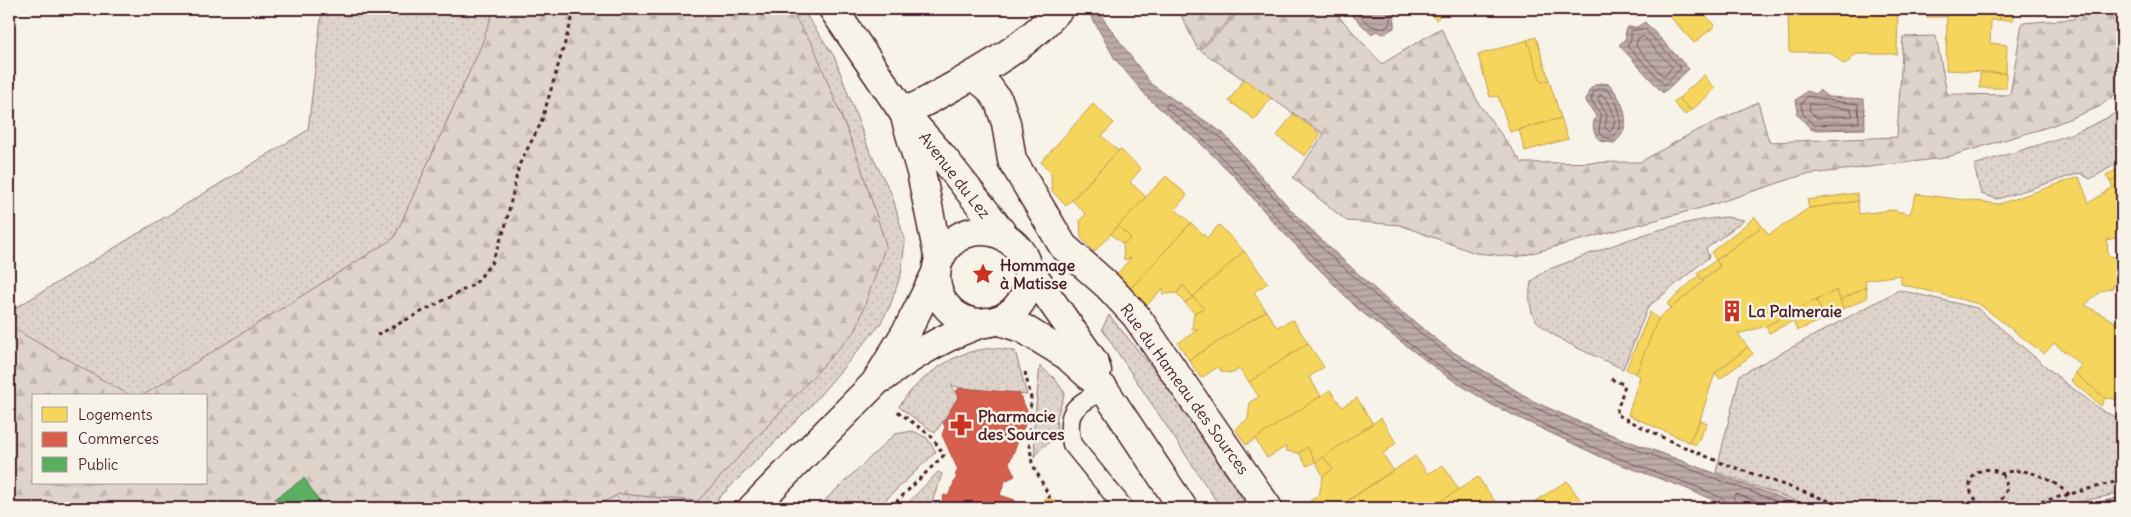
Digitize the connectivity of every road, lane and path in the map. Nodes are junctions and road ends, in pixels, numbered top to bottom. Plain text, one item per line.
1 (575, 9) edge
2 (833, 9) edge
3 (1059, 9) edge
4 (974, 76) junction
5 (903, 112) junction
6 (1007, 239) junction
7 (1026, 264) junction
8 (938, 267) junction
9 (991, 321) junction
10 (377, 335) dead end
11 (1023, 364) dead end
12 (1610, 379) dead end
13 (875, 383) junction
14 (1104, 389) junction
15 (944, 455) dead end
16 (2002, 474) junction
17 (2122, 480) edge
18 (2070, 495) junction
19 (1050, 498) dead end
20 (752, 508) edge
21 (890, 508) edge
22 (1124, 508) edge
23 (1183, 508) edge
24 (1268, 508) edge
25 (1849, 508) edge
26 (2018, 508) edge

1 - 10 path
2 - 5 street, Avenue du Lez
3 - 4 street
4 - 5 street
4 - 24 street, Rue du Hameau des Sources
5 - 6 street, Avenue du Lez
5 - 8 street, Avenue du Lez
6 - 7 street
6 - 8 street
7 - 9 street
7 - 14 street
8 - 9 street
8 - 13 street
9 - 13 street
9 - 14 street
11 - 19 path
12 - 25 path
13 - 20 street
14 - 22 lane
14 - 23 street
15 - 21 path
16 - 16 path
16 - 18 path
17 - 18 path
18 - 26 path

